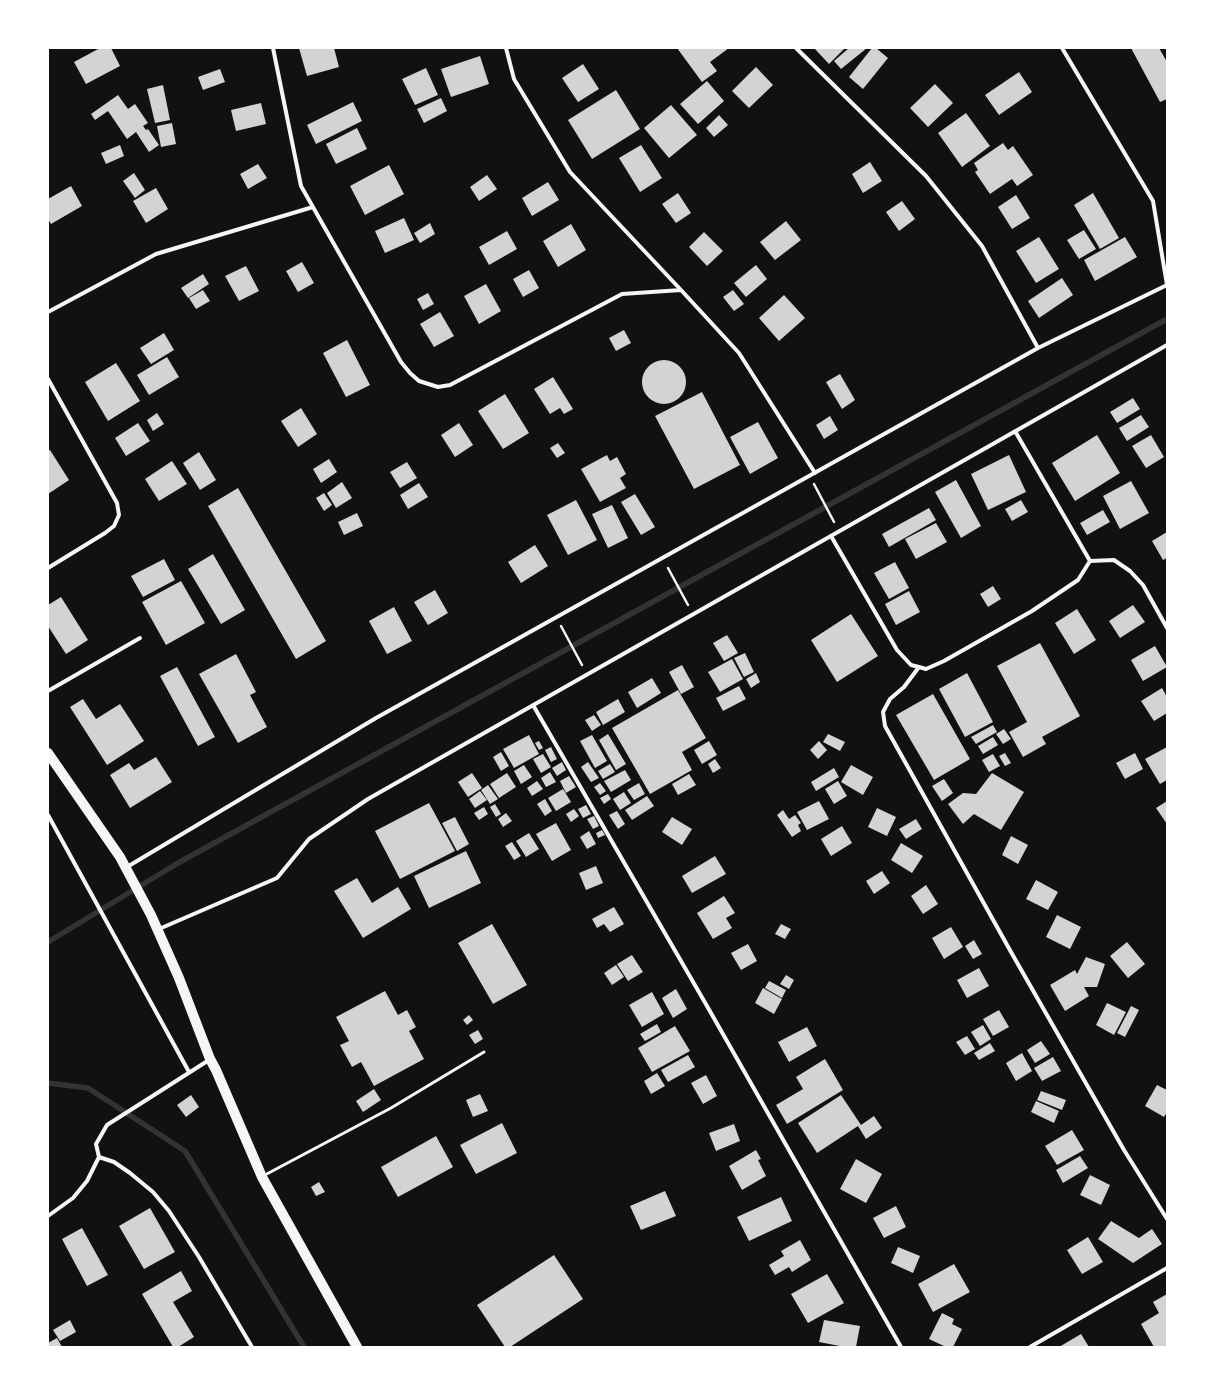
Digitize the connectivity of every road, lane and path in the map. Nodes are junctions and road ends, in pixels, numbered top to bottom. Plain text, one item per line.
1 (273, 48) edge
2 (506, 48) edge
3 (796, 48) edge
4 (1062, 48) edge
5 (313, 207) junction
6 (681, 290) junction
7 (48, 312) edge
8 (1167, 345) edge
9 (1038, 348) junction
10 (48, 379) edge
11 (1015, 431) junction
12 (815, 473) junction
13 (809, 476) junction
14 (839, 532) junction
15 (831, 536) junction
16 (663, 558) junction
17 (1090, 562) junction
18 (48, 568) edge
19 (693, 615) junction
20 (557, 617) junction
21 (1167, 628) edge
22 (140, 638) dead end
23 (919, 667) junction
24 (587, 675) junction
25 (48, 691) edge
26 (533, 705) junction
27 (48, 753) edge
28 (48, 815) edge
29 (126, 867) junction
30 (158, 930) junction
31 (484, 1052) dead end
32 (210, 1059) junction
33 (189, 1072) junction
34 (99, 1157) junction
35 (262, 1177) junction
36 (48, 1216) edge
37 (1167, 1219) edge
38 (1167, 1268) edge
39 (252, 1347) edge
40 (357, 1347) edge
41 (901, 1347) edge
42 (1030, 1347) edge

1 - 5 street
2 - 6 street
3 - 9 street
4 - 9 street
5 - 6 street
5 - 7 street
6 - 12 street
8 - 11 street
9 - 12 street
10 - 18 street
11 - 14 street
11 - 17 street
12 - 13 street
13 - 14 path
13 - 16 street
14 - 15 street
15 - 19 street
15 - 23 street
16 - 19 path
16 - 20 street
17 - 21 street
17 - 23 street
19 - 24 street
20 - 24 path
20 - 29 street
22 - 25 street
23 - 37 street
24 - 26 street
26 - 30 street
26 - 41 street
27 - 29 main road
28 - 33 street
29 - 30 main road
30 - 32 main road
31 - 35 lane
32 - 33 street
32 - 35 main road
33 - 34 street
34 - 36 street
34 - 39 street
35 - 40 main road
38 - 42 street

